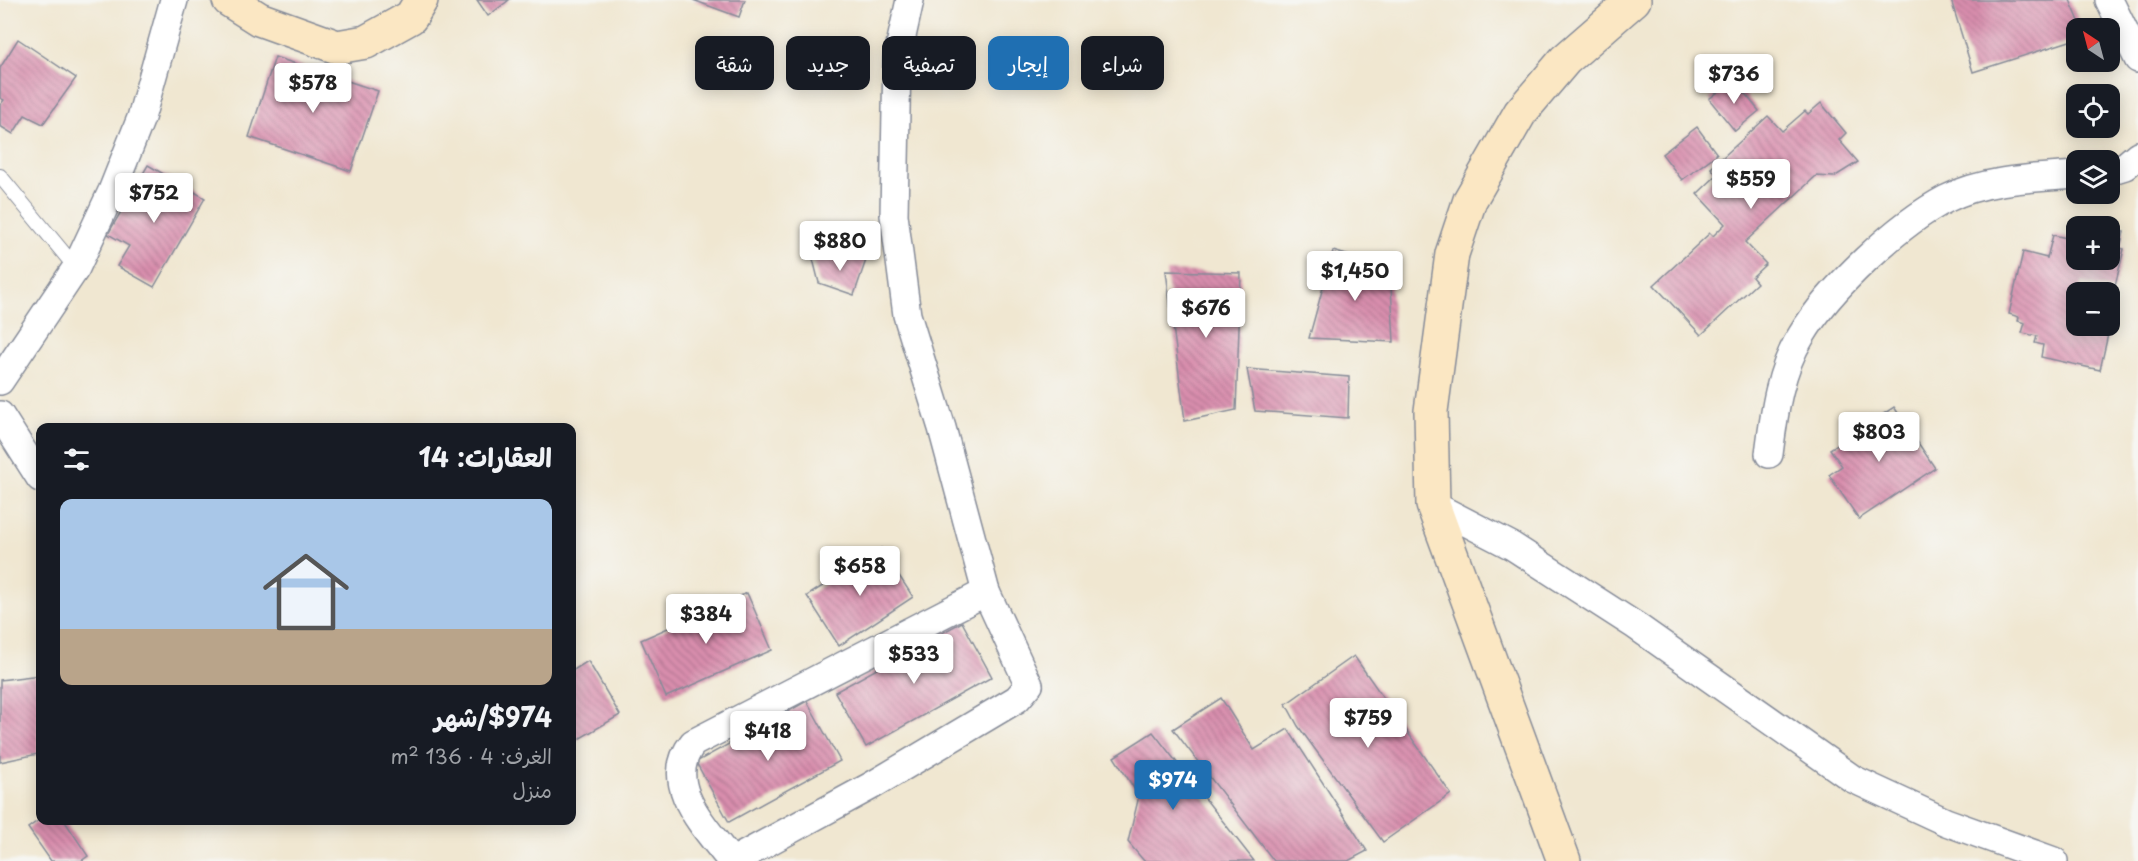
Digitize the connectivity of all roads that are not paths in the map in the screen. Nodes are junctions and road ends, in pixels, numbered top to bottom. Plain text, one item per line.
1 (174, 0) edge
2 (229, 0) edge
3 (422, 0) edge
4 (910, 0) edge
5 (1634, 0) edge
6 (2109, 0) edge
7 (2138, 59) edge
8 (2138, 155) edge
9 (2120, 167) edge
10 (2066, 175) edge
11 (0, 176) edge
12 (76, 268) junction
13 (0, 381) edge
14 (0, 415) edge
15 (1769, 454) dead end
16 (36, 472) edge
17 (1433, 505) junction
18 (986, 592) junction
19 (732, 861) edge
20 (1564, 861) edge
21 (2054, 861) edge

1 - 12 street
2 - 3 street
4 - 18 street
5 - 17 street
6 - 7 street
8 - 9 street
10 - 15 street
11 - 12 lane
12 - 13 street
14 - 16 street
17 - 20 street
17 - 21 street
18 - 19 street
18 - 19 street

